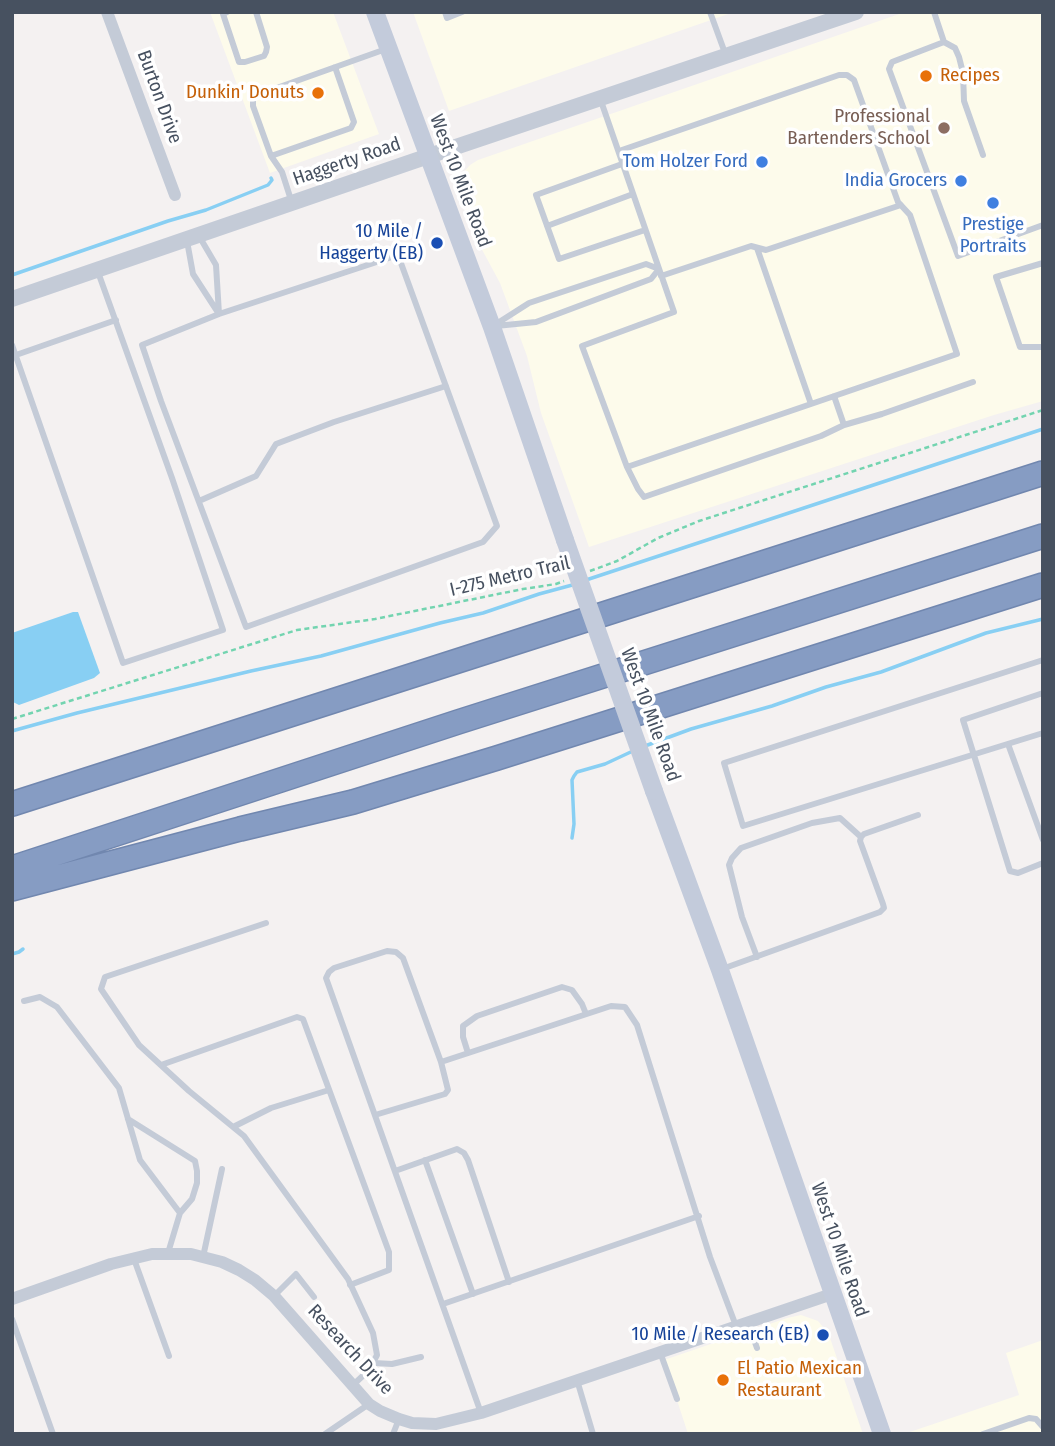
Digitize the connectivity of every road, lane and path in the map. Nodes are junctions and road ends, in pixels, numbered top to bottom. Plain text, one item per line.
1 (107, 12) edge
2 (256, 12) edge
3 (375, 12) edge
4 (445, 12) edge
5 (462, 12) edge
6 (710, 12) edge
7 (856, 12) edge
8 (934, 12) edge
9 (225, 13) edge
10 (944, 42) junction
11 (388, 48) junction
12 (726, 57) junction
13 (335, 68) junction
14 (601, 99) junction
15 (619, 151) junction
16 (983, 155) dead end
17 (271, 156) junction
18 (428, 156) junction
19 (622, 164) junction
20 (633, 194) junction
21 (175, 195) dead end
22 (292, 203) junction
23 (901, 205) junction
24 (1043, 225) edge
25 (547, 226) junction
26 (645, 230) junction
27 (193, 237) junction
28 (757, 248) junction
29 (1043, 263) edge
30 (97, 270) junction
31 (660, 272) junction
32 (12, 299) edge
33 (219, 314) junction
34 (116, 320) junction
35 (492, 327) junction
36 (12, 345) edge
37 (1043, 347) edge
38 (16, 355) junction
39 (973, 382) dead end
40 (446, 386) junction
41 (834, 396) junction
42 (811, 404) junction
43 (1043, 410) edge
44 (844, 425) junction
45 (627, 467) junction
46 (1043, 473) edge
47 (199, 501) junction
48 (1043, 536) edge
49 (580, 575) dead end
50 (568, 580) dead end
51 (1043, 585) edge
52 (1043, 660) edge
53 (1043, 693) edge
54 (12, 719) edge
55 (1043, 733) edge
56 (1008, 744) junction
57 (974, 754) junction
58 (12, 804) edge
59 (918, 815) dead end
60 (861, 837) junction
61 (1043, 840) edge
62 (1043, 863) edge
63 (12, 868) edge
64 (12, 889) edge
65 (266, 923) dead end
66 (757, 957) junction
67 (720, 970) junction
68 (24, 1001) dead end
69 (586, 1014) junction
70 (468, 1053) junction
71 (441, 1062) junction
72 (161, 1065) junction
73 (329, 1090) junction
74 (375, 1115) junction
75 (128, 1119) junction
76 (233, 1127) junction
77 (425, 1160) junction
78 (222, 1169) dead end
79 (395, 1171) junction
80 (180, 1213) junction
81 (699, 1216) junction
82 (168, 1253) junction
83 (134, 1257) junction
84 (203, 1257) junction
85 (509, 1282) junction
86 (350, 1285) junction
87 (473, 1294) junction
88 (832, 1294) junction
89 (274, 1296) junction
90 (314, 1297) dead end
91 (12, 1299) edge
92 (443, 1304) junction
93 (12, 1319) edge
94 (742, 1324) junction
95 (757, 1348) dead end
96 (660, 1352) junction
97 (169, 1356) dead end
98 (421, 1357) dead end
99 (374, 1363) junction
100 (578, 1380) junction
101 (352, 1386) junction
102 (677, 1399) dead end
103 (369, 1404) junction
104 (481, 1413) junction
105 (399, 1419) junction
106 (1043, 1427) edge
107 (428, 1429) edge
108 (53, 1434) edge
109 (325, 1434) edge
110 (393, 1434) edge
111 (593, 1434) edge
112 (882, 1434) edge
113 (984, 1434) edge

1 - 21 street, Burton Drive
2 - 9 lane
3 - 11 main road, West 10 Mile Road
4 - 5 lane
6 - 12 lane
7 - 12 street, Haggerty Road
8 - 10 lane
10 - 16 lane
10 - 24 lane
11 - 13 lane
11 - 18 main road, West 10 Mile Road
12 - 14 street, Haggerty Road
13 - 17 lane
13 - 17 lane
14 - 15 lane
14 - 18 street, Haggerty Road
15 - 19 lane
15 - 23 lane
17 - 22 lane
18 - 22 street, Haggerty Road
18 - 35 main road, West 10 Mile Road
19 - 20 lane
19 - 25 lane
20 - 25 lane
20 - 26 lane
22 - 27 street, Haggerty Road
23 - 28 lane
23 - 41 lane
25 - 26 lane
26 - 31 lane
27 - 30 street, Haggerty Road
27 - 33 lane
27 - 33 lane
28 - 31 lane
28 - 42 lane
29 - 37 lane
30 - 32 street, Haggerty Road
30 - 34 lane
31 - 35 lane
31 - 35 lane
31 - 45 lane
33 - 40 lane
33 - 47 lane
34 - 38 lane
34 - 38 lane
35 - 67 main road, West 10 Mile Road, bridge
36 - 38 lane
39 - 44 lane
40 - 47 lane
40 - 47 lane
41 - 42 lane
41 - 44 lane
42 - 45 lane
43 - 49 path, I-275 Metro Trail
44 - 45 lane
46 - 58 highway
48 - 63 highway
50 - 54 path, I-275 Metro Trail
51 - 64 highway
52 - 57 lane
53 - 57 lane
55 - 56 lane
56 - 57 lane
56 - 61 lane
57 - 62 lane
59 - 60 lane
60 - 66 lane
60 - 66 lane
65 - 72 lane
66 - 67 lane
67 - 88 main road, West 10 Mile Road
68 - 75 lane
69 - 70 lane
69 - 70 lane
69 - 81 lane
70 - 71 lane
71 - 74 lane
71 - 74 lane
72 - 73 lane
72 - 76 lane
73 - 76 lane
73 - 86 lane
74 - 79 lane
75 - 80 lane
75 - 80 lane
76 - 86 lane
77 - 79 lane
77 - 85 lane
77 - 87 lane
78 - 84 lane
79 - 92 lane
80 - 82 lane
81 - 85 lane
81 - 94 lane
82 - 83 street, Research Drive
82 - 84 street, Research Drive
83 - 91 street, Research Drive
83 - 97 lane
84 - 89 street, Research Drive
85 - 87 lane
86 - 99 lane
87 - 92 lane
88 - 94 street, Research Drive
88 - 112 main road, West 10 Mile Road
89 - 90 lane
89 - 101 street, Research Drive
92 - 104 lane
93 - 108 lane
94 - 95 lane
94 - 96 street, Research Drive
96 - 100 street, Research Drive
96 - 102 lane
98 - 99 lane
99 - 101 lane
100 - 104 street, Research Drive
100 - 111 lane
101 - 103 street, Research Drive
103 - 105 street, Research Drive
103 - 109 lane
104 - 107 street, Research Drive
105 - 107 street, Research Drive
105 - 110 lane
106 - 113 lane

